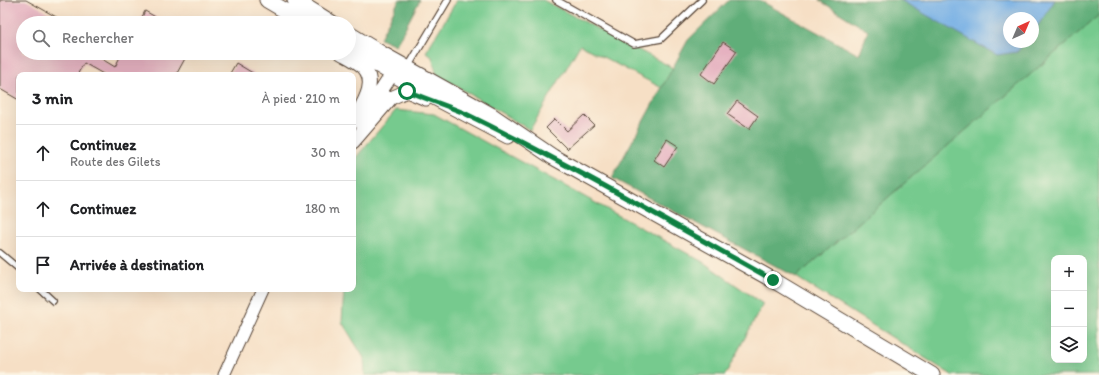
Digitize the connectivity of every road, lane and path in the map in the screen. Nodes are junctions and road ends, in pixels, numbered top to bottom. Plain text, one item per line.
1 (267, 0) edge
2 (295, 0) edge
3 (448, 0) edge
4 (556, 0) edge
5 (702, 0) edge
6 (294, 16) edge
7 (321, 16) edge
8 (356, 39) edge
9 (356, 51) edge
10 (352, 60) edge
11 (400, 71) junction
12 (463, 113) junction
13 (356, 116) edge
14 (356, 130) edge
15 (356, 139) edge
16 (553, 157) junction
17 (0, 253) edge
18 (16, 266) edge
19 (43, 292) edge
20 (262, 292) edge
21 (53, 301) dead end
22 (224, 375) edge
23 (932, 375) edge

1 - 6 main road
2 - 7 main road
3 - 11 lane
4 - 5 lane
8 - 11 main road
9 - 11 main road
10 - 13 street
11 - 12 main road
11 - 14 street
11 - 16 main road
12 - 15 street
12 - 16 main road
16 - 23 main road
17 - 18 lane
19 - 21 lane
20 - 22 street

